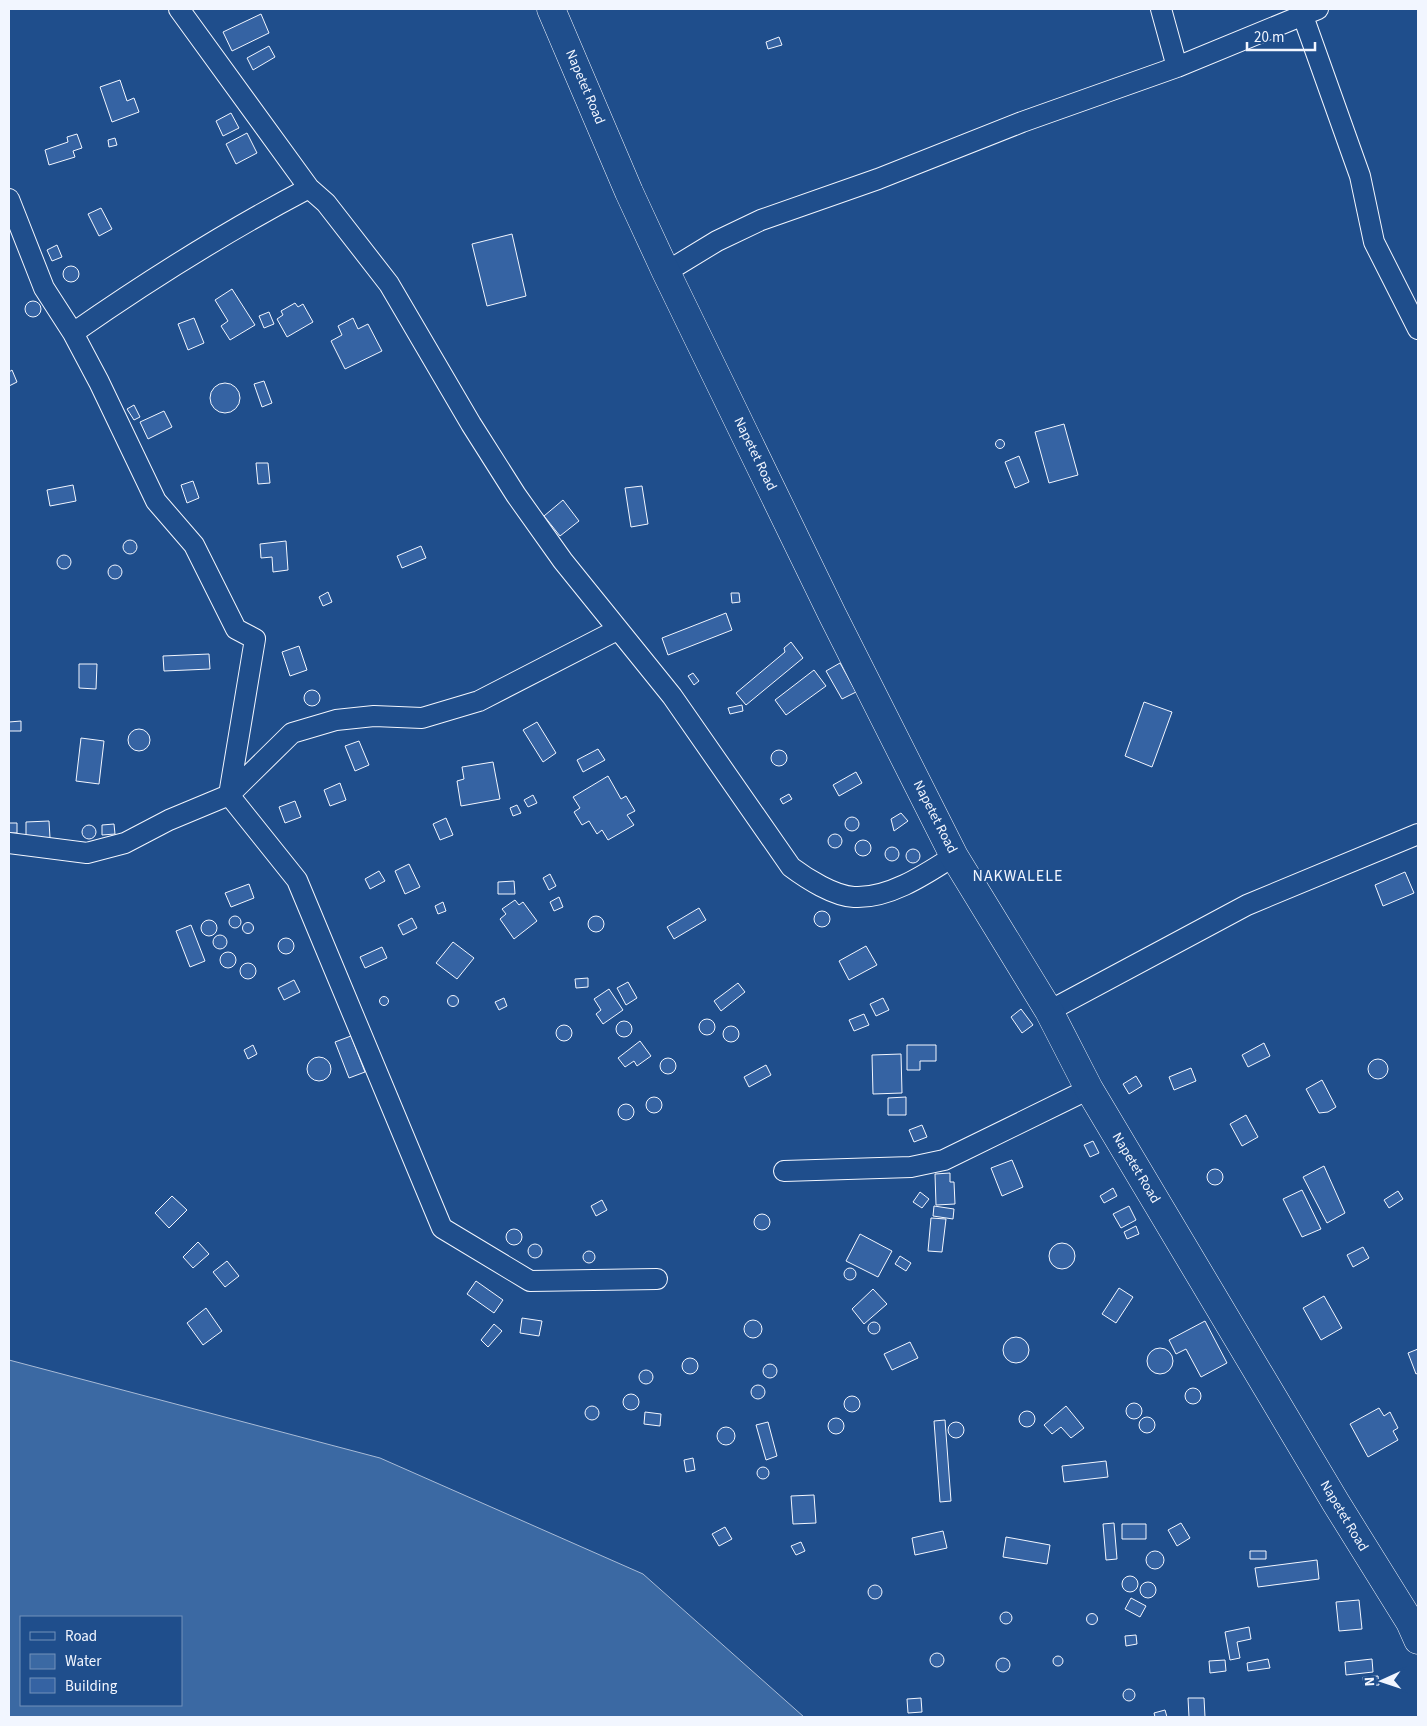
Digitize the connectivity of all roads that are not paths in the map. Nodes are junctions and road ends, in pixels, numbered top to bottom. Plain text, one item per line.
1 (179, 9) edge
2 (551, 9) edge
3 (1161, 9) edge
4 (1311, 12) edge
5 (1177, 67) junction
6 (309, 188) junction
7 (9, 199) edge
8 (666, 272) junction
9 (1418, 329) edge
10 (73, 333) junction
11 (617, 630) junction
12 (229, 795) junction
13 (1418, 834) edge
14 (9, 843) edge
15 (954, 856) junction
16 (1049, 1011) junction
17 (1089, 1089) junction
18 (784, 1171) dead end
19 (657, 1279) dead end
20 (1418, 1640) edge

1 - 6 street
2 - 8 main road, Napetet Road
3 - 5 street
4 - 5 street
4 - 9 street
5 - 8 street
6 - 10 street
6 - 11 street
7 - 10 street
8 - 15 main road, Napetet Road
10 - 12 street
11 - 12 street
11 - 15 street
12 - 14 street
12 - 19 street
13 - 16 street
15 - 16 main road, Napetet Road
16 - 17 main road, Napetet Road
17 - 18 street
17 - 20 main road, Napetet Road

